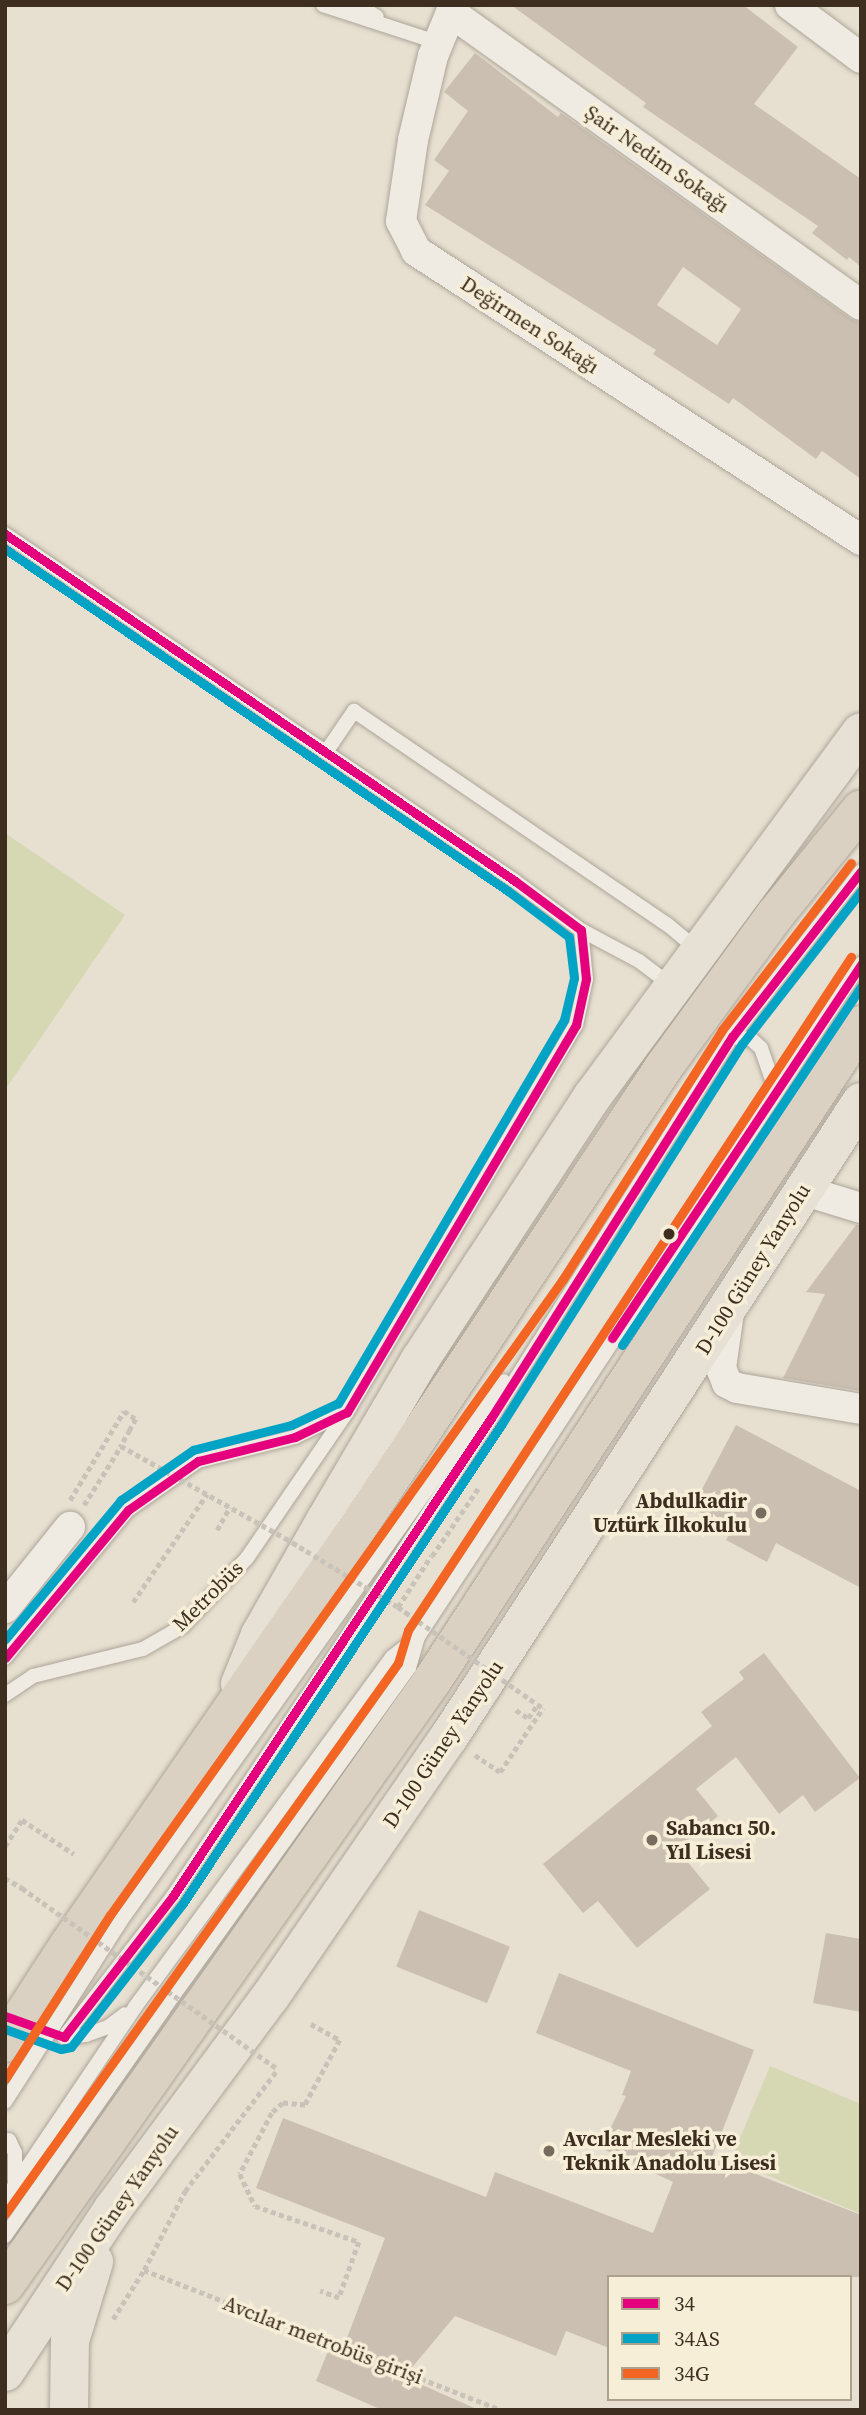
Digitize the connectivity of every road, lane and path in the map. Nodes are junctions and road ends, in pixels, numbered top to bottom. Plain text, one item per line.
1 (323, 5) edge
2 (358, 5) edge
3 (789, 5) edge
4 (453, 9) edge
5 (397, 29) junction
6 (439, 43) junction
7 (861, 58) edge
8 (861, 305) edge
9 (5, 534) edge
10 (861, 540) edge
11 (861, 732) edge
12 (326, 752) junction
13 (861, 809) edge
14 (861, 871) edge
15 (581, 930) junction
16 (698, 950) junction
17 (861, 964) edge
18 (672, 986) junction
19 (861, 1026) edge
20 (732, 1037) junction
21 (776, 1091) junction
22 (861, 1102) edge
23 (802, 1190) junction
24 (861, 1208) edge
25 (573, 1286) junction
26 (730, 1306) junction
27 (861, 1409) edge
28 (347, 1412) junction
29 (121, 1446) junction
30 (479, 1487) dead end
31 (207, 1494) junction
32 (230, 1507) junction
33 (70, 1527) junction
34 (217, 1530) dead end
35 (424, 1551) dead end
36 (432, 1556) junction
37 (133, 1602) dead end
38 (397, 1607) junction
39 (5, 1608) edge
40 (418, 1637) junction
41 (5, 1658) edge
42 (5, 1695) edge
43 (538, 1704) junction
44 (516, 1710) dead end
45 (228, 1715) junction
46 (500, 1772) dead end
47 (5, 1846) edge
48 (74, 1854) dead end
49 (5, 1878) edge
50 (68, 1946) junction
51 (135, 2007) junction
52 (5, 2013) edge
53 (311, 2024) dead end
54 (5, 2043) edge
55 (5, 2102) edge
56 (5, 2148) edge
57 (15, 2185) junction
58 (5, 2200) edge
59 (113, 2209) junction
60 (5, 2236) edge
61 (144, 2270) junction
62 (5, 2285) edge
63 (320, 2291) dead end
64 (110, 2326) dead end
65 (5, 2372) edge
66 (69, 2410) edge
67 (502, 2410) edge

1 - 5 lane
2 - 5 lane
3 - 7 street
4 - 6 street, Değirmen Sokağı
4 - 8 street, Şair Nedim Sokağı
5 - 6 lane
6 - 10 street, Değirmen Sokağı
9 - 12 lane
11 - 16 main road
12 - 15 lane
12 - 16 lane
13 - 45 highway
14 - 20 lane
15 - 18 lane
15 - 28 lane, Metrobüs
16 - 18 main road
17 - 21 lane
18 - 45 main road
19 - 62 highway
20 - 21 lane
20 - 25 lane
21 - 40 lane
22 - 23 main road, D-100 Güney Yanyolu
23 - 24 street
23 - 26 main road, D-100 Güney Yanyolu
25 - 51 lane
25 - 55 lane
26 - 27 street
26 - 59 main road, D-100 Güney Yanyolu
28 - 41 lane
28 - 42 lane, Metrobüs
29 - 31 path, bridge
29 - 33 path
29 - 33 path, bridge
30 - 36 path
31 - 32 path, bridge
31 - 37 path
32 - 34 path
32 - 38 path, bridge
33 - 39 street
35 - 36 path
36 - 38 path
38 - 43 path, bridge
40 - 51 lane
40 - 60 lane
43 - 44 path
43 - 46 path, bridge
45 - 50 highway
47 - 48 path
49 - 61 path, bridge
50 - 52 highway
50 - 54 highway
51 - 57 lane
53 - 63 path
56 - 57 lane
57 - 58 lane
59 - 65 main road, D-100 Güney Yanyolu
59 - 66 main road
61 - 64 path
61 - 67 path, Avcılar metrobüs girişi

